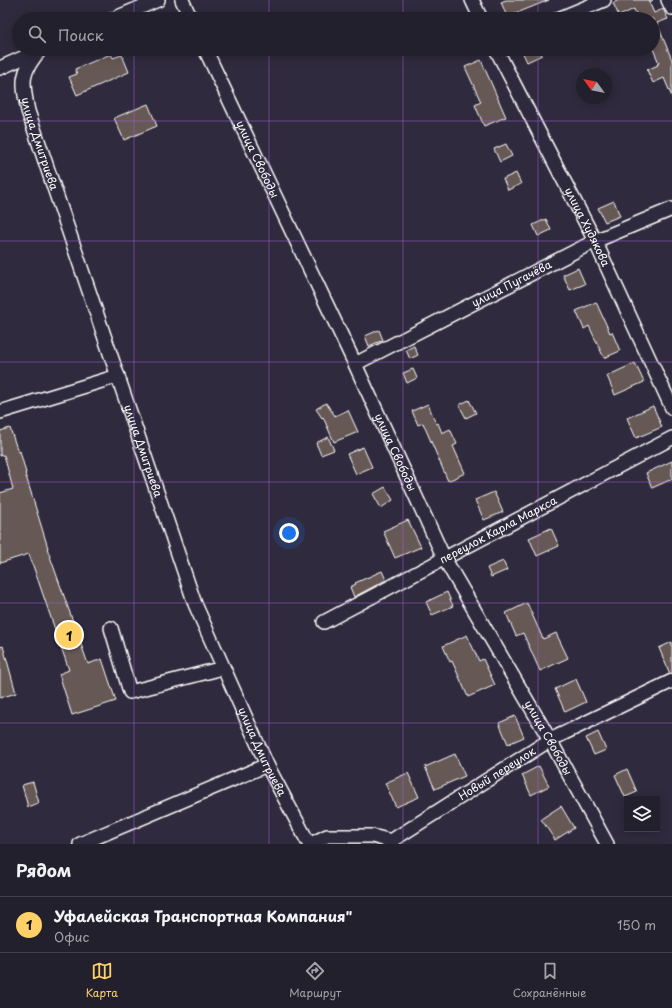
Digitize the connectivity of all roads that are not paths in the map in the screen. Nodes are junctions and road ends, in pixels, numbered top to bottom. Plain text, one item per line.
1 (158, 0) edge
2 (182, 0) edge
3 (472, 0) edge
4 (604, 0) edge
5 (668, 0) edge
6 (672, 8) edge
7 (130, 12) edge
8 (188, 12) edge
9 (478, 12) edge
10 (575, 12) edge
11 (27, 56) edge
12 (35, 56) edge
13 (208, 56) edge
14 (500, 56) edge
15 (0, 68) edge
16 (672, 209) edge
17 (595, 241) junction
18 (355, 364) junction
19 (118, 376) junction
20 (672, 408) edge
21 (0, 412) edge
22 (672, 438) edge
23 (444, 558) junction
24 (324, 622) dead end
25 (111, 628) dead end
26 (223, 668) junction
27 (672, 681) edge
28 (550, 740) junction
29 (267, 765) junction
30 (391, 842) edge
31 (80, 844) edge
32 (310, 844) edge
33 (607, 844) edge

1 - 7 street
2 - 8 street
3 - 9 street
4 - 10 street
5 - 6 street
11 - 15 street
12 - 19 street, улица Дмитриева
13 - 18 street, улица Свободы
14 - 17 street, улица Худякова
16 - 17 street, улица Пугачёва
17 - 18 street, улица Пугачёва
17 - 20 street, улица Худякова
18 - 23 street, улица Свободы
19 - 21 street
19 - 26 street, улица Дмитриева
22 - 23 street, переулок Карла Маркса
23 - 24 street, переулок Карла Маркса
23 - 28 street, улица Свободы
25 - 26 street
26 - 29 street, улица Дмитриева
27 - 28 street, Новый переулок
28 - 30 street, Новый переулок
28 - 33 street, улица Свободы
29 - 31 street
29 - 32 street, улица Дмитриева
30 - 32 street, Новый переулок

